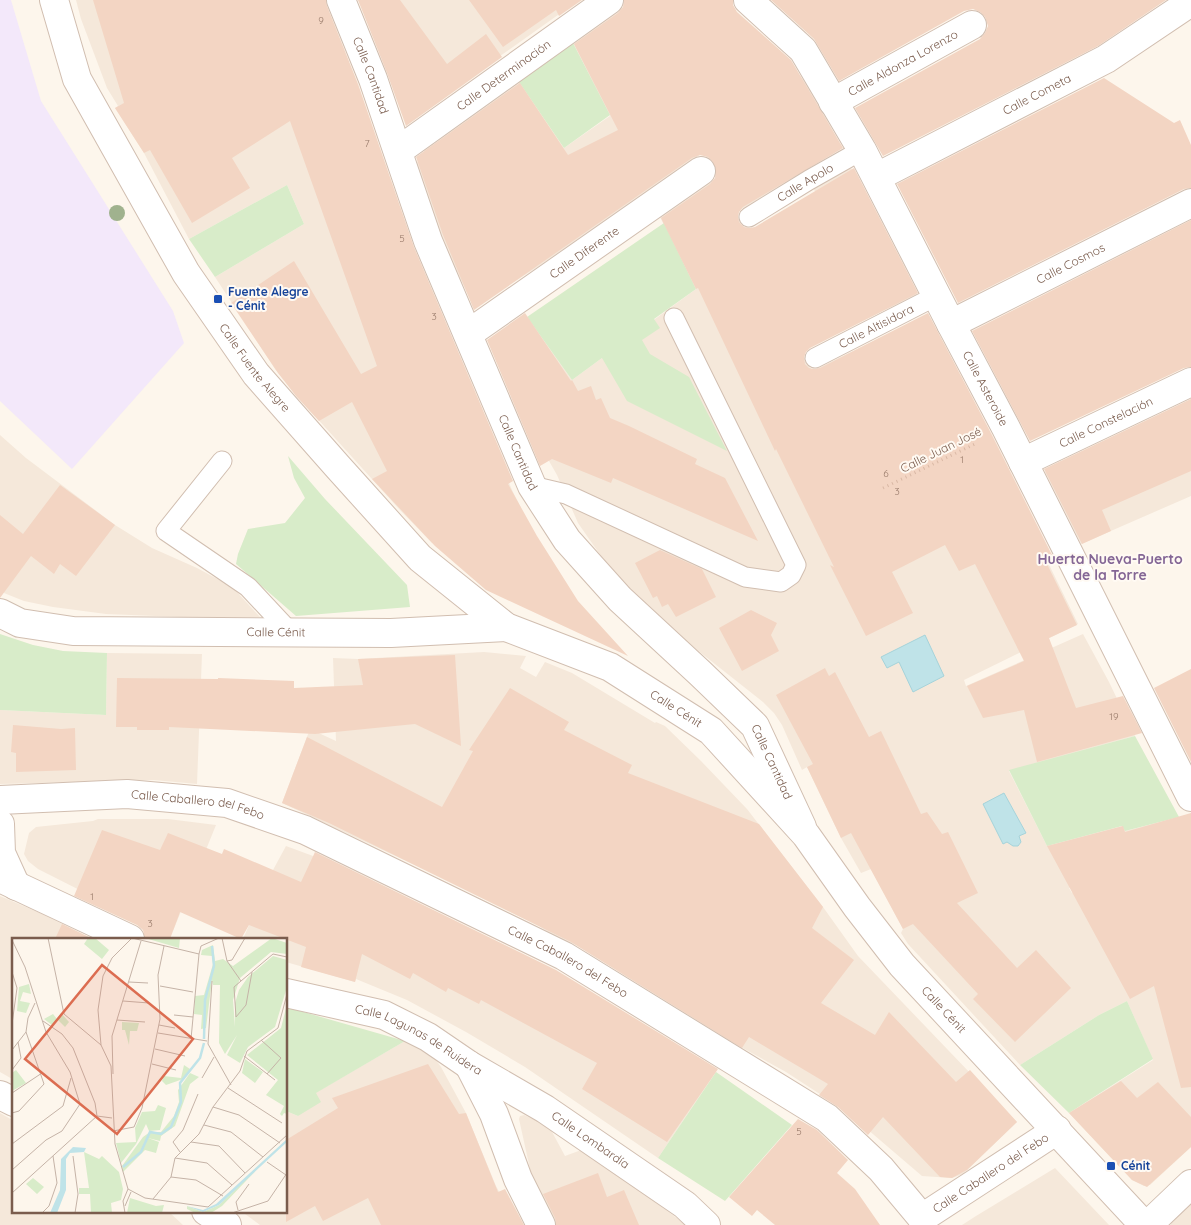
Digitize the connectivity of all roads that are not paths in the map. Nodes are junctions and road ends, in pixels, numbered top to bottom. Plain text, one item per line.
1 (54, 0) edge
2 (341, 0) edge
3 (609, 0) edge
4 (748, 0) edge
5 (1174, 6) edge
6 (972, 26) dead end
7 (833, 102) junction
8 (862, 150) junction
9 (398, 151) junction
10 (701, 171) dead end
11 (877, 177) junction
12 (1191, 203) edge
13 (750, 217) dead end
14 (936, 296) junction
15 (674, 318) dead end
16 (951, 324) junction
17 (468, 334) junction
18 (815, 358) dead end
19 (1191, 382) edge
20 (222, 461) dead end
21 (1023, 462) junction
22 (532, 486) junction
23 (0, 613) edge
24 (506, 627) junction
25 (290, 632) junction
26 (1191, 797) edge
27 (8, 799) edge
28 (0, 823) edge
29 (806, 835) junction
30 (8, 882) edge
31 (128, 938) edge
32 (288, 993) edge
33 (469, 1065) junction
34 (0, 1094) edge
35 (12, 1101) edge
36 (1057, 1130) junction
37 (1191, 1184) edge
38 (921, 1222) edge
39 (541, 1225) edge
40 (706, 1225) edge
41 (1144, 1225) edge
42 (1148, 1225) edge

1 - 24 street, Calle Fuente Alegre
2 - 9 street, Calle Cantidad
3 - 9 street, Calle Determinación
4 - 7 street, Calle Asteroide
5 - 11 street, Calle Cometa
6 - 7 street, Calle Aldonza Lorenzo
7 - 8 street, Calle Asteroide
8 - 11 street, Calle Asteroide
8 - 13 lane, Calle Apolo
9 - 17 street, Calle Cantidad
10 - 17 street, Calle Diferente
11 - 14 street, Calle Asteroide
12 - 16 street, Calle Cosmos
14 - 16 street, Calle Asteroide
14 - 18 lane, Calle Altisidora
15 - 22 lane
16 - 21 street, Calle Asteroide
17 - 22 street, Calle Cantidad
19 - 21 street, Calle Constelación
20 - 25 lane
21 - 26 street, Calle Asteroide
22 - 29 street, Calle Cantidad
23 - 25 street, Calle Cénit
24 - 25 street, Calle Cénit
24 - 29 street, Calle Cénit
27 - 28 street
27 - 38 street, Calle Caballero del Febo
28 - 30 street
29 - 36 street, Calle Cénit
30 - 31 street
32 - 33 street, Calle Lagunas de Ruidera
33 - 39 street, Calle Lagunas de Ruidera
33 - 40 street, Calle Lombardía
34 - 35 street
36 - 38 street, Calle Caballero del Febo
36 - 41 street, Calle Cénit
37 - 42 street

